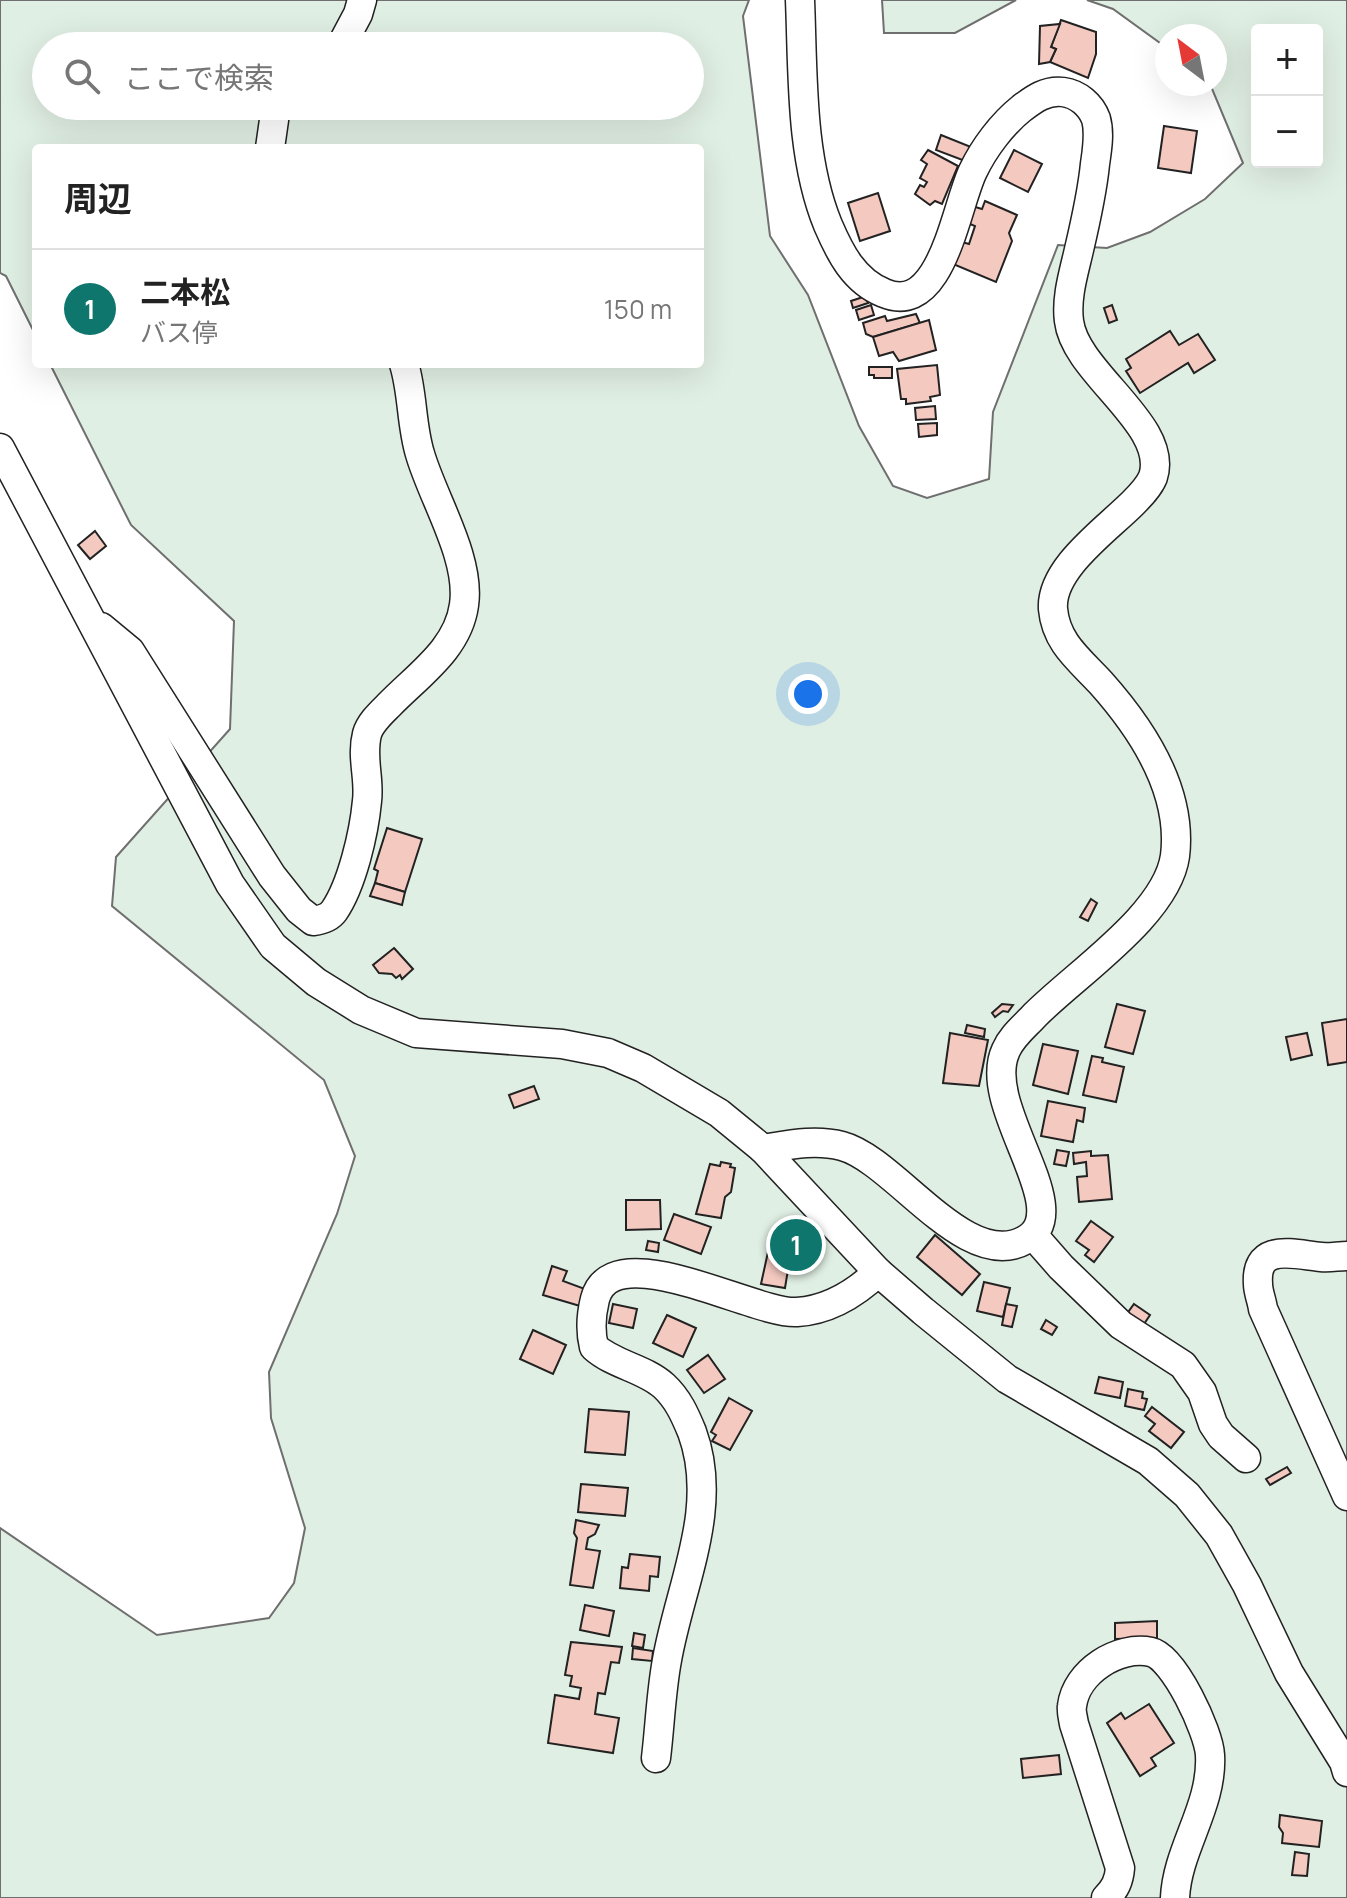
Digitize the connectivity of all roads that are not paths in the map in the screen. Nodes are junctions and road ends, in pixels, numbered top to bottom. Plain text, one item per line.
1 (362, 0) edge
2 (800, 0) edge
3 (348, 32) edge
4 (274, 120) edge
5 (271, 144) edge
6 (405, 368) edge
7 (0, 448) edge
8 (91, 619) junction
9 (763, 1149) junction
10 (1033, 1235) junction
11 (1347, 1256) edge
12 (878, 1272) junction
13 (1246, 1458) dead end
14 (1347, 1496) edge
15 (656, 1758) dead end
16 (1346, 1765) edge
17 (1106, 1898) edge
18 (1175, 1898) edge

1 - 3 street
2 - 10 street
4 - 5 street
6 - 8 street
7 - 8 street
8 - 9 street
9 - 10 street
9 - 12 street
10 - 13 street
11 - 14 street
12 - 15 street
12 - 16 street
17 - 18 street

